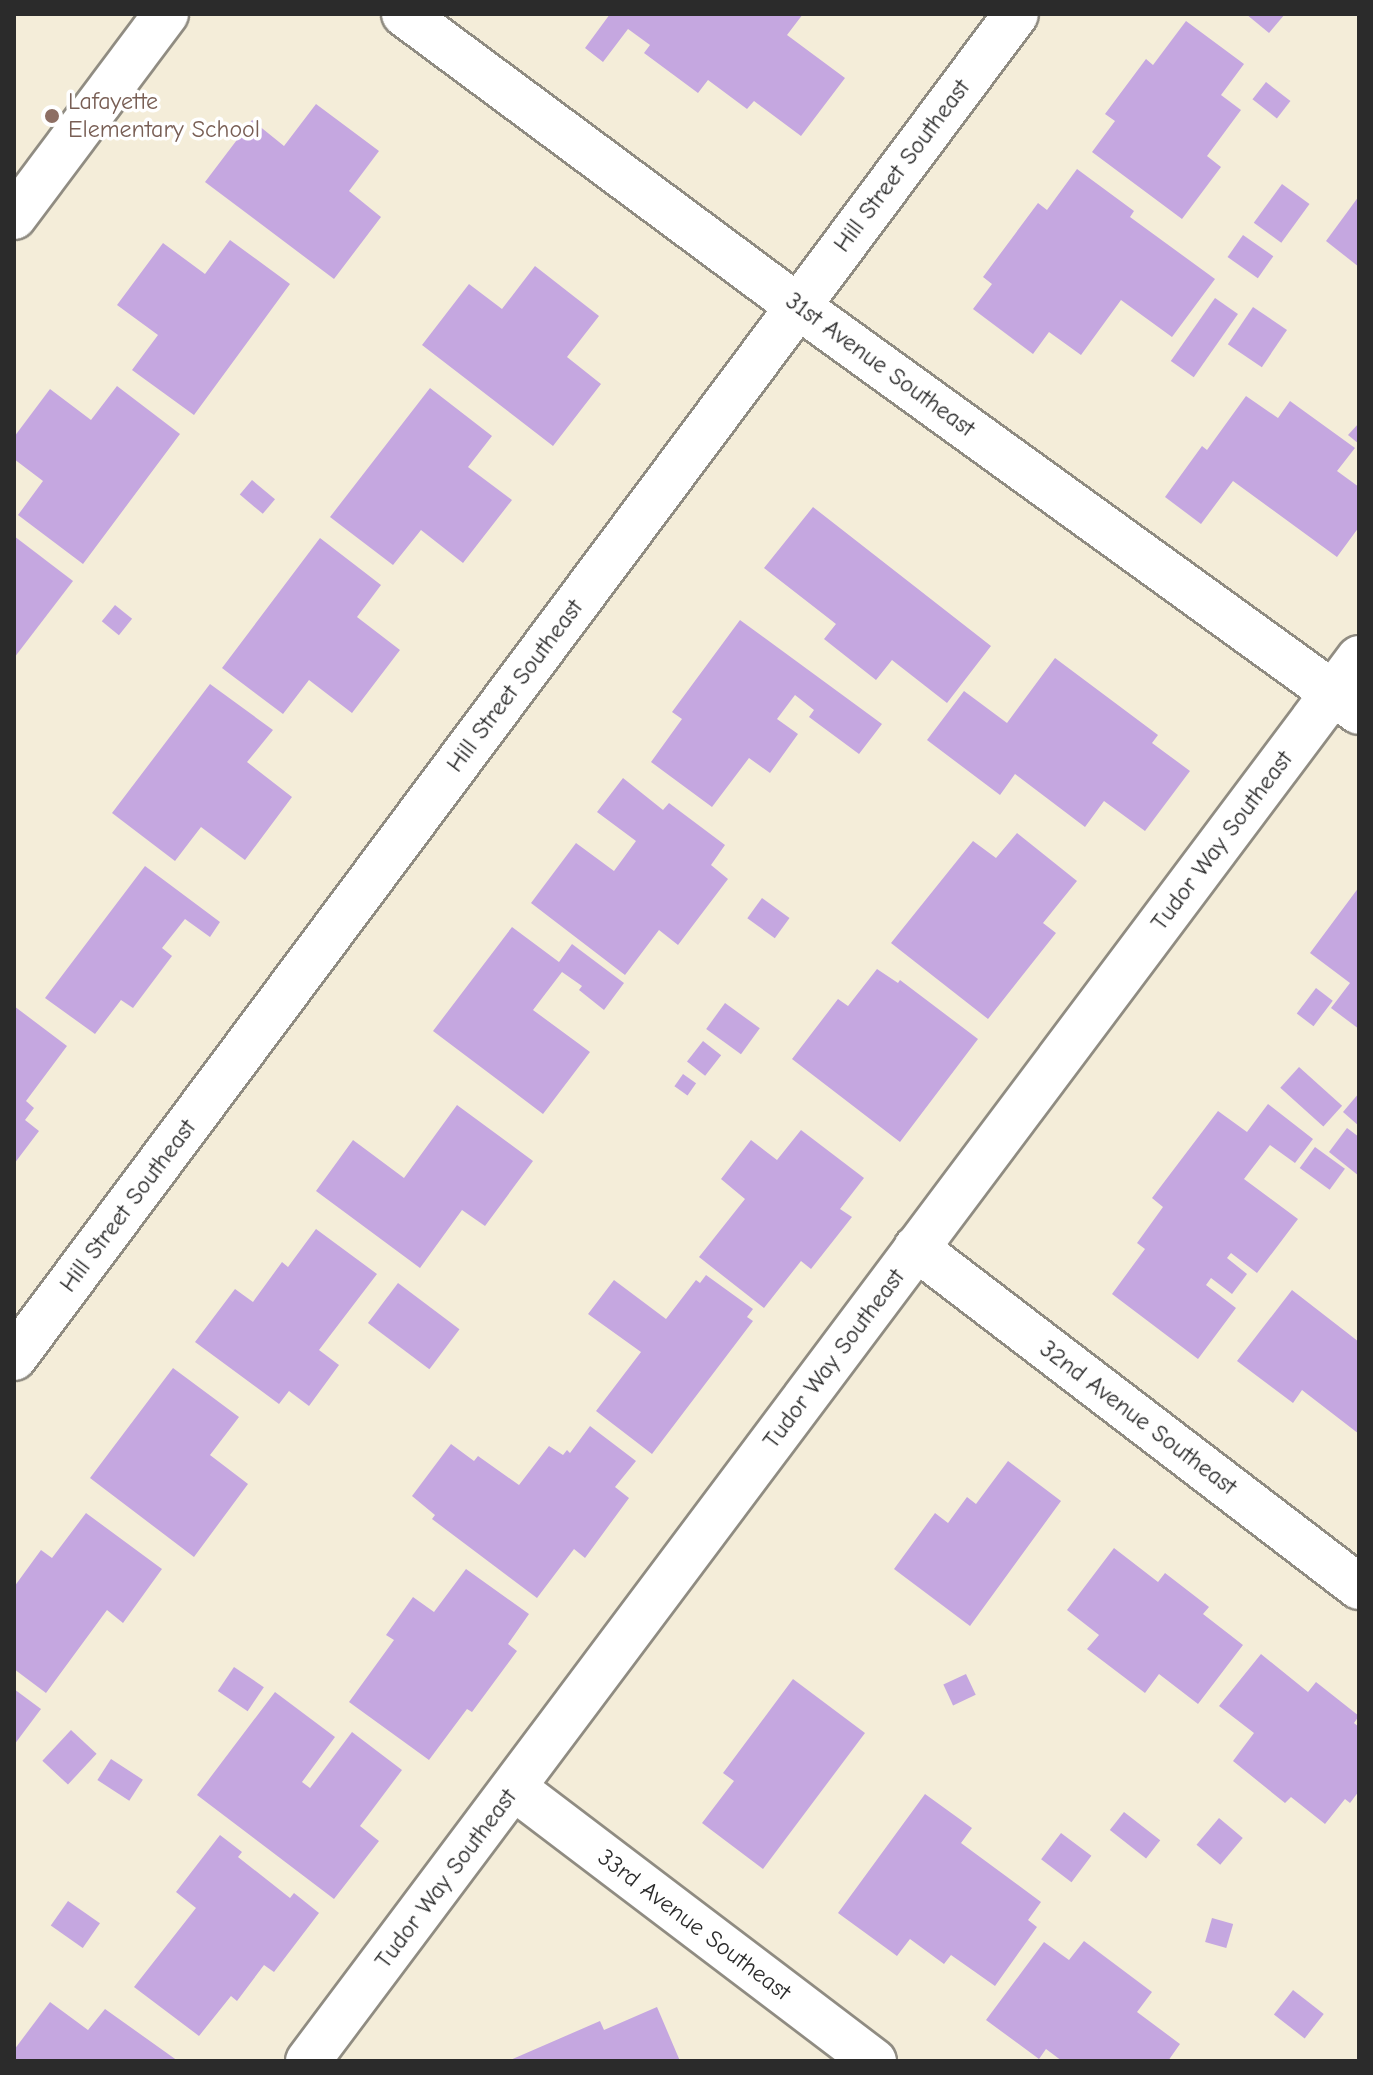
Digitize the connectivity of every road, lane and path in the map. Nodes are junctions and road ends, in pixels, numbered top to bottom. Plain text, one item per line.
1 (166, 14) edge
2 (404, 14) edge
3 (1016, 14) edge
4 (14, 217) edge
5 (799, 307) junction
6 (1351, 687) edge
7 (916, 1248) junction
8 (14, 1358) edge
9 (1359, 1587) edge
10 (514, 1788) junction
11 (308, 2061) edge
12 (874, 2061) edge

1 - 4 street
2 - 5 street, 31st Avenue Southeast
3 - 5 street, Hill Street Southeast
5 - 6 street, 31st Avenue Southeast
5 - 8 street, Hill Street Southeast
6 - 7 street, Tudor Way Southeast
7 - 9 street, 32nd Avenue Southeast
7 - 10 street, Tudor Way Southeast
10 - 11 street, Tudor Way Southeast
10 - 12 street, 33rd Avenue Southeast

